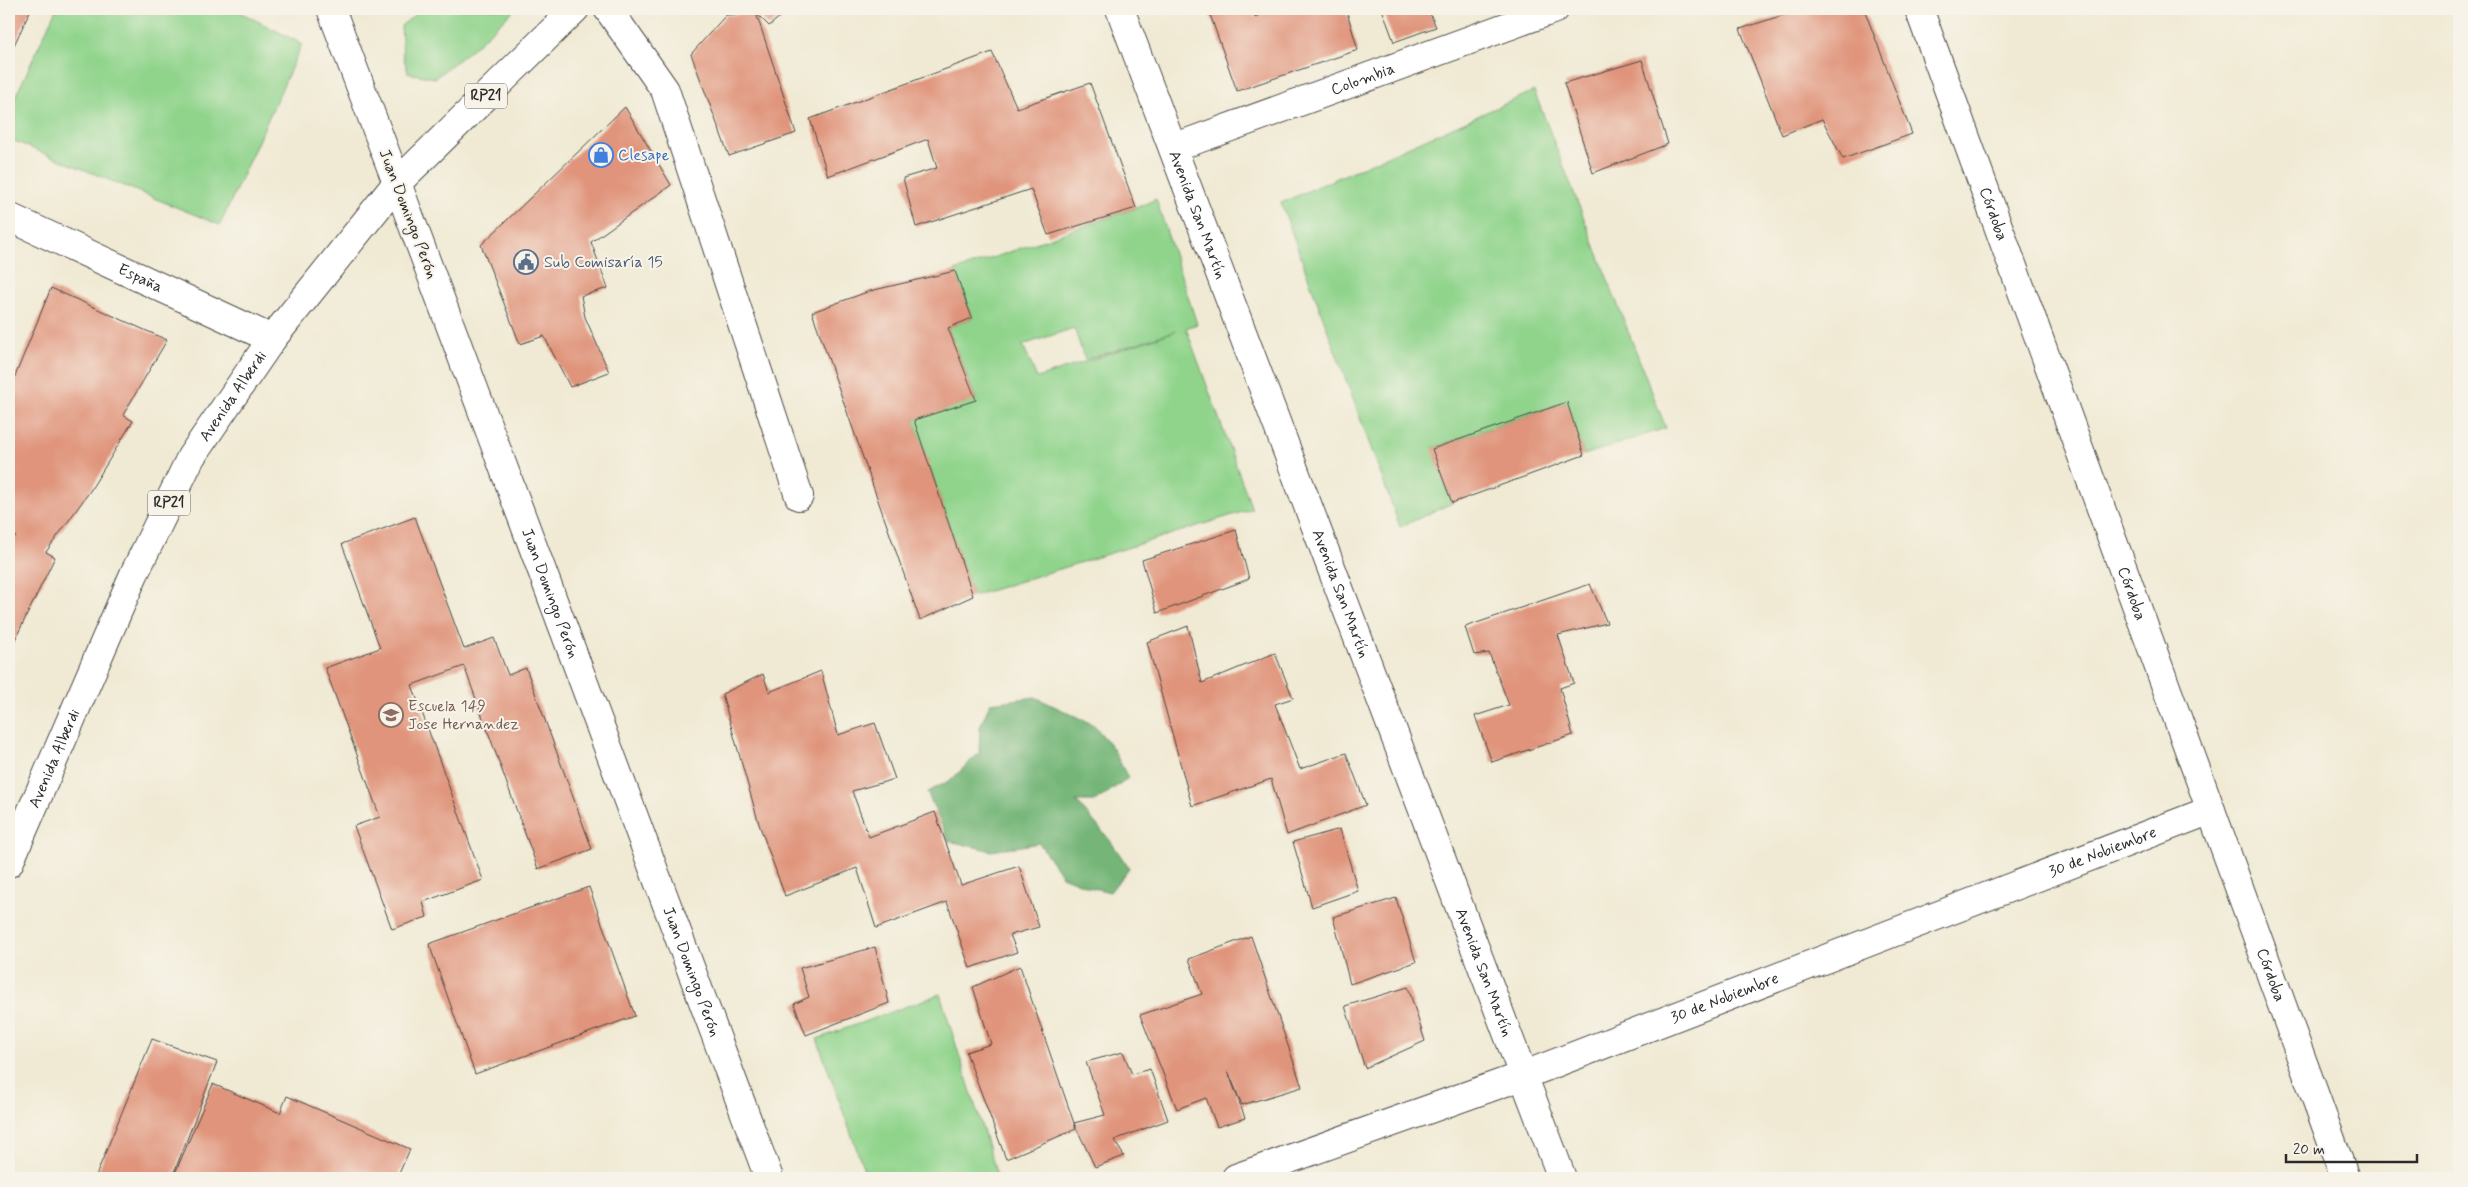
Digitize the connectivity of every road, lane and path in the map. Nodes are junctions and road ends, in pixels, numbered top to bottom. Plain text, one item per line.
1 (575, 9) edge
2 (608, 9) edge
3 (1120, 9) edge
4 (1554, 9) edge
5 (1919, 9) edge
6 (336, 11) edge
7 (1172, 148) junction
8 (397, 183) junction
9 (9, 217) edge
10 (272, 339) junction
11 (799, 496) dead end
12 (2211, 810) junction
13 (9, 863) edge
14 (1522, 1076) junction
15 (768, 1178) edge
16 (1236, 1178) edge
17 (1562, 1178) edge
18 (2345, 1178) edge

1 - 8 street, Avenida Alberdi / RP21
2 - 11 street
3 - 7 street, Avenida San Martín
4 - 7 street, Colombia
5 - 12 street, Córdoba
6 - 8 street, Juan Domingo Perón
7 - 14 street, Avenida San Martín
8 - 10 street, Avenida Alberdi / RP21
8 - 15 street, Juan Domingo Perón
9 - 10 street, España
10 - 13 street, Avenida Alberdi / RP21
12 - 14 street, 30 de Nobiembre
12 - 18 street, Córdoba
14 - 16 street, 30 de Nobiembre
14 - 17 street, Avenida San Martín

